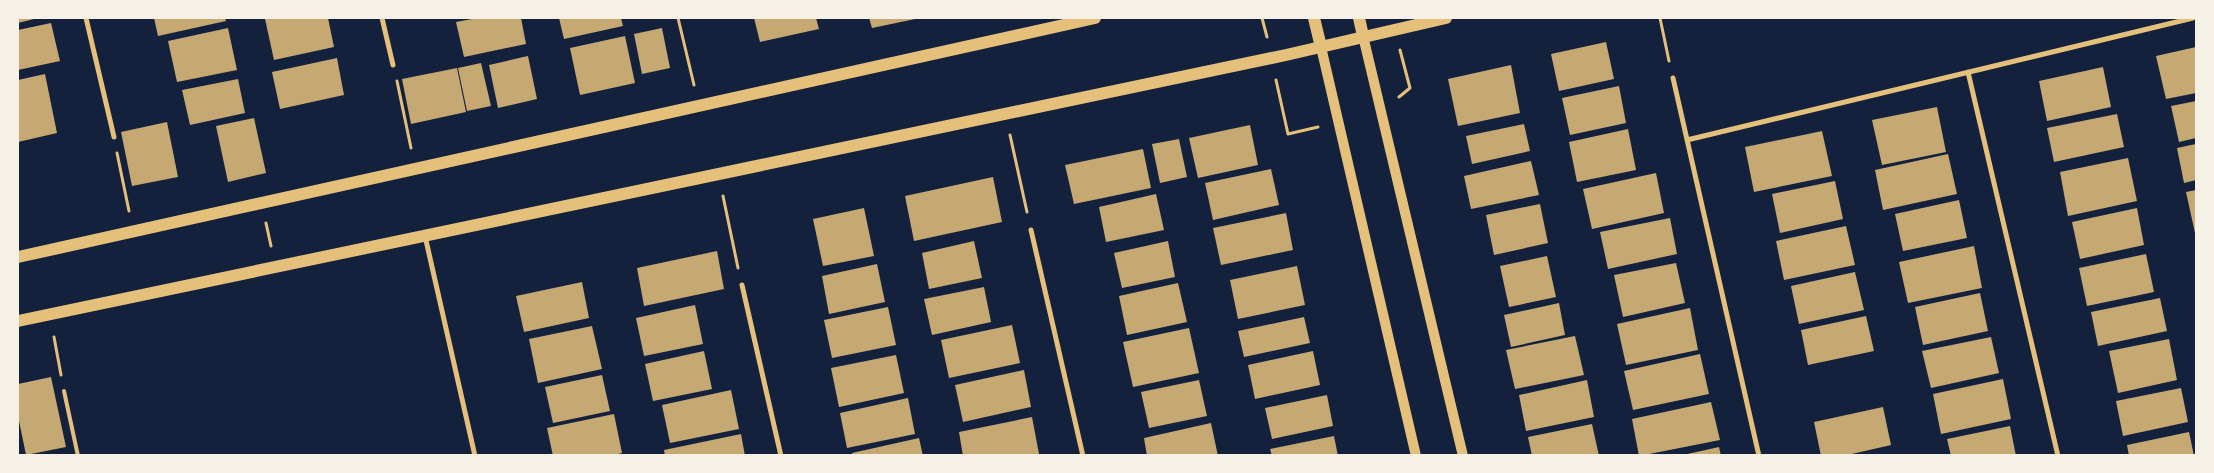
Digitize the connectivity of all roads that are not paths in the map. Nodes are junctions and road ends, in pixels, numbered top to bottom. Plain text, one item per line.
1 (86, 18) edge
2 (382, 18) edge
3 (1095, 18) edge
4 (1314, 18) edge
5 (1359, 18) edge
6 (1446, 18) edge
7 (2193, 18) edge
8 (1363, 36) junction
9 (1321, 47) junction
10 (393, 65) road end
11 (1968, 72) junction
12 (1673, 78) road end
13 (114, 137) road end
14 (1687, 140) junction
15 (1031, 230) road end
16 (425, 236) junction
17 (18, 257) edge
18 (742, 285) road end
19 (18, 320) edge
20 (64, 391) road end
21 (78, 456) edge
22 (475, 456) edge
23 (781, 456) edge
24 (1083, 456) edge
25 (1416, 456) edge
26 (1463, 456) edge
27 (1759, 456) edge
28 (2058, 456) edge

1 - 13 street
2 - 10 street
3 - 17 main road
4 - 9 main road
5 - 8 main road
6 - 8 main road
7 - 11 street
8 - 9 main road
8 - 26 main road
9 - 16 main road
9 - 25 main road
11 - 14 street
11 - 28 street
12 - 14 street
14 - 27 street
15 - 24 street
16 - 19 main road
16 - 22 street
18 - 23 street
20 - 21 lane

